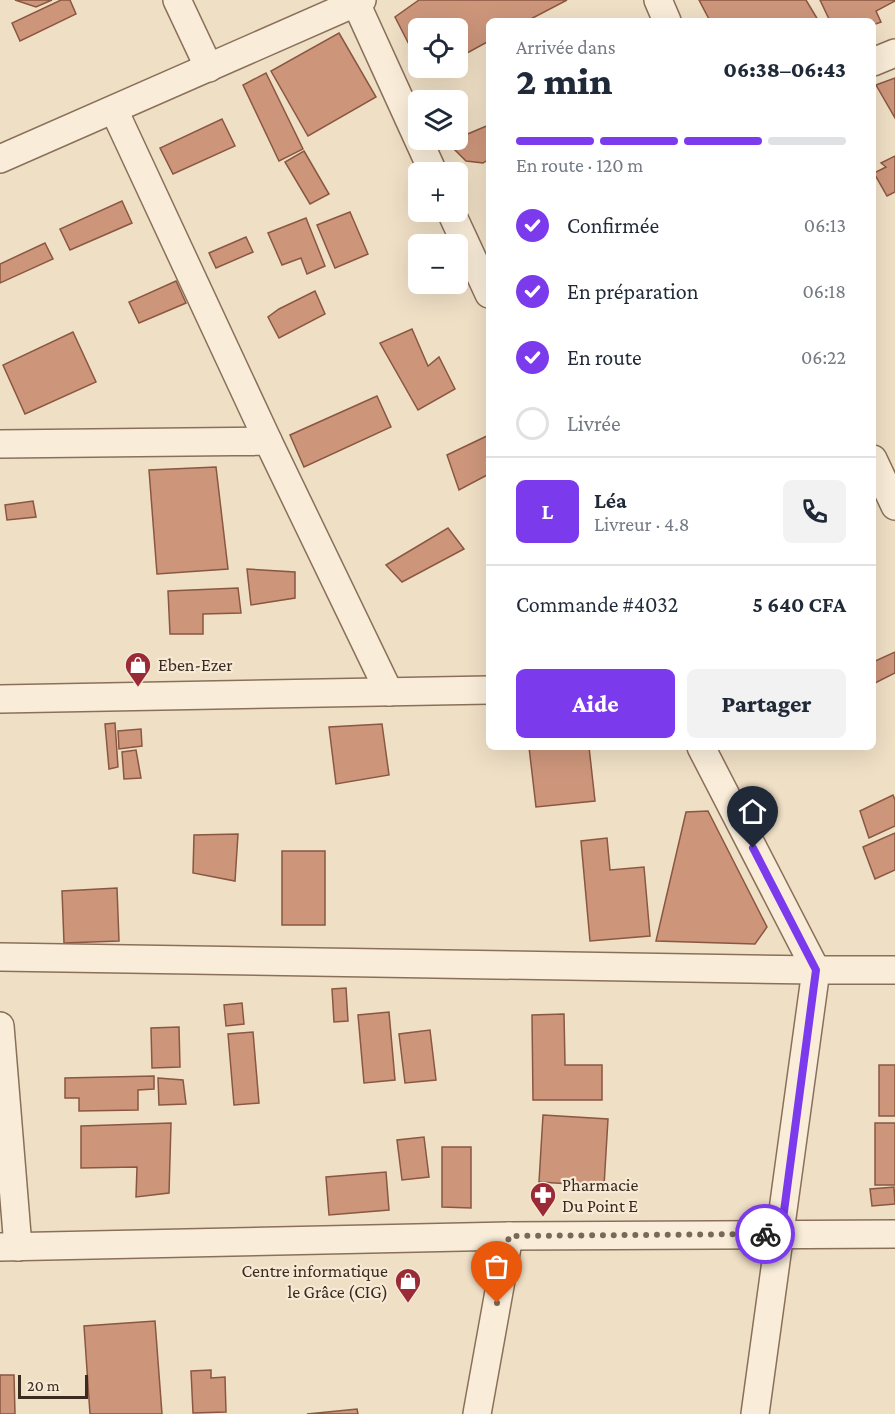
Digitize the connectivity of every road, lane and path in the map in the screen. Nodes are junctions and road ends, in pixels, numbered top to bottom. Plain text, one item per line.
1 (177, 0) edge
2 (658, 0) edge
3 (359, 2) edge
4 (666, 18) edge
5 (895, 53) edge
6 (876, 61) edge
7 (209, 68) junction
8 (114, 110) junction
9 (0, 159) edge
10 (429, 162) edge
11 (456, 222) edge
12 (486, 288) edge
13 (268, 441) junction
14 (0, 444) edge
15 (876, 465) edge
16 (895, 506) edge
17 (486, 690) edge
18 (389, 692) junction
19 (0, 699) edge
20 (703, 750) edge
21 (0, 957) edge
22 (816, 970) junction
23 (895, 970) edge
24 (0, 1026) edge
25 (781, 1234) junction
26 (895, 1234) edge
27 (509, 1236) junction
28 (9, 1247) edge
29 (477, 1414) edge
30 (755, 1414) edge

1 - 7 street
2 - 4 street
3 - 7 street
3 - 10 street
5 - 6 street
7 - 8 street
8 - 9 street
8 - 13 street
11 - 12 street
13 - 14 street
13 - 18 street
15 - 16 street
17 - 18 street
18 - 19 street
20 - 22 street
21 - 22 street
22 - 23 street
22 - 25 street
24 - 28 street
25 - 26 street
25 - 27 street
25 - 30 street
27 - 28 street
27 - 29 street

